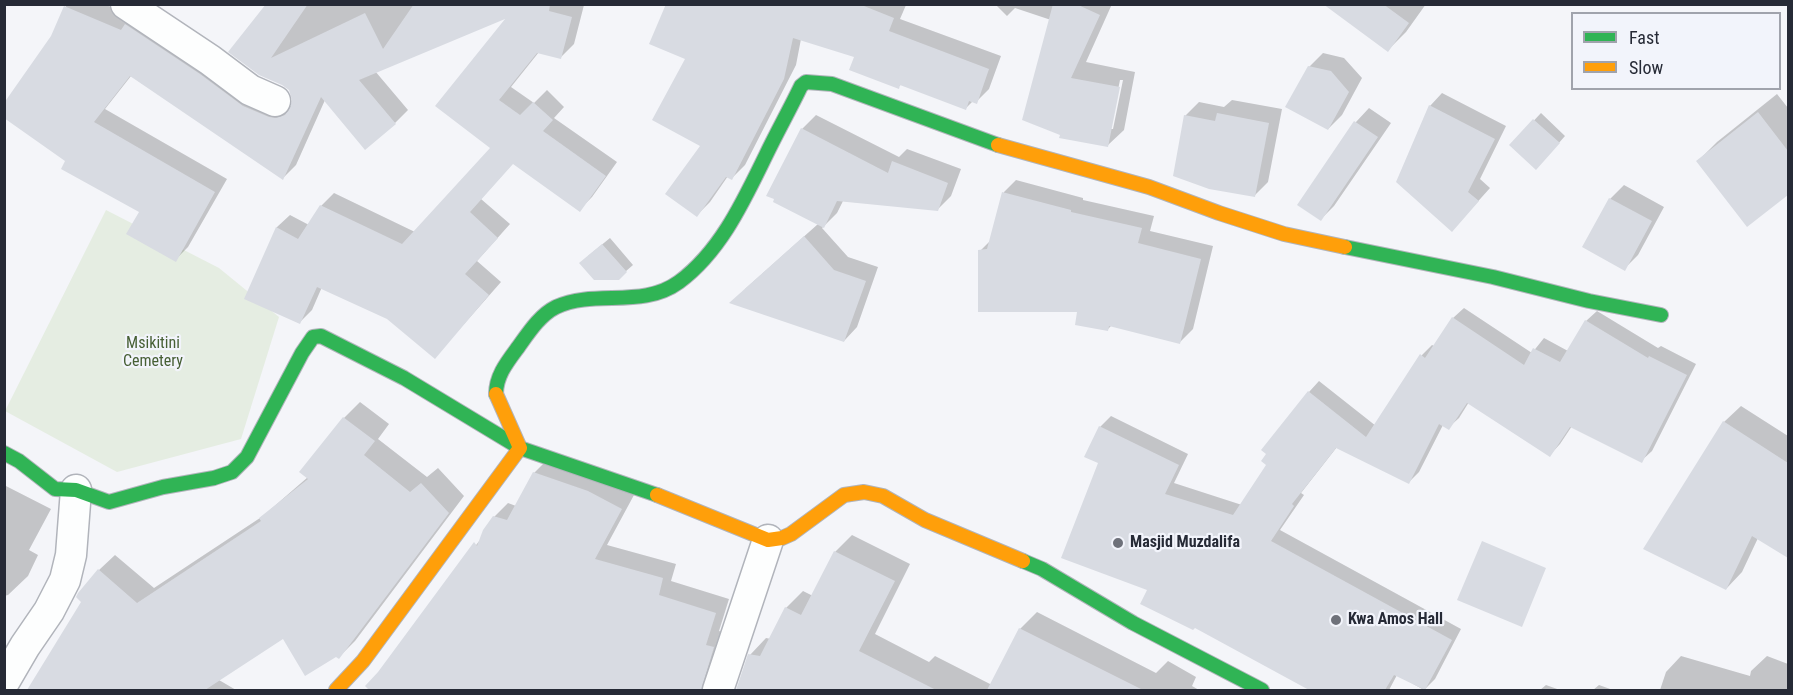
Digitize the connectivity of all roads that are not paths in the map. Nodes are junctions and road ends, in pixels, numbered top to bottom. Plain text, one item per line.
1 (126, 4) edge
2 (275, 101) dead end
3 (1661, 315) dead end
4 (520, 448) junction
5 (4, 453) edge
6 (76, 490) junction
7 (768, 540) junction
8 (4, 682) edge
9 (726, 687) edge
10 (336, 690) edge
11 (1262, 690) edge

1 - 2 street
3 - 4 street
4 - 6 street
4 - 7 street
4 - 10 street
5 - 6 street
6 - 8 street
7 - 9 street
7 - 11 street

